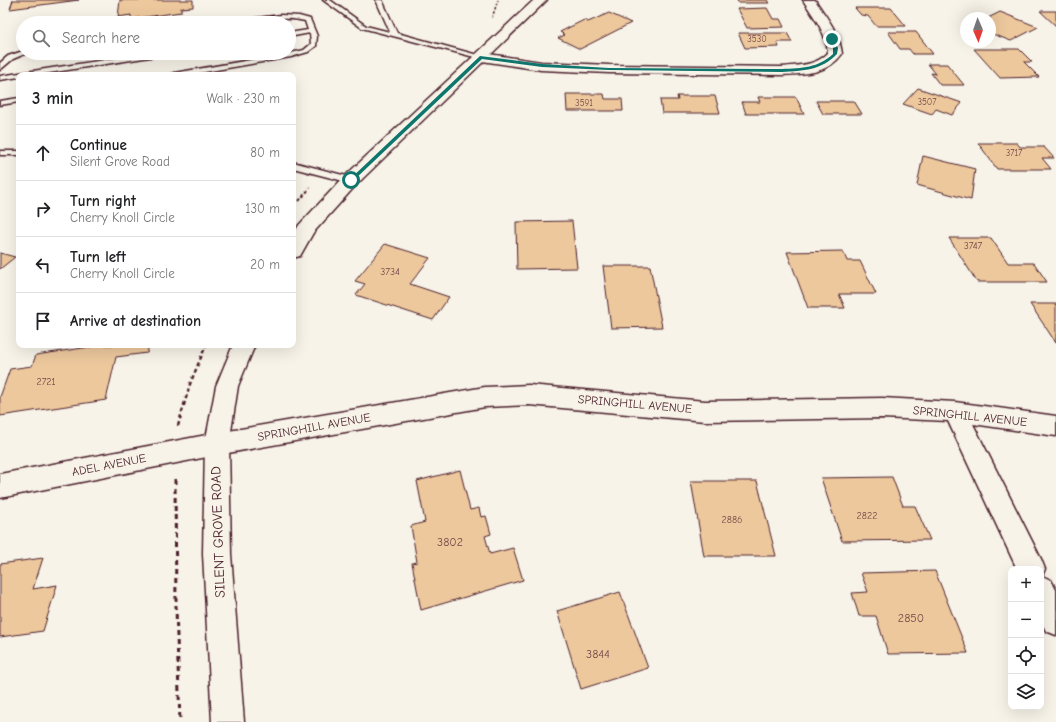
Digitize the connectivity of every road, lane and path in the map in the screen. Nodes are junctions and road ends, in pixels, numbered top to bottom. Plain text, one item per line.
1 (326, 0) edge
2 (379, 0) edge
3 (541, 0) edge
4 (809, 0) edge
5 (296, 17) edge
6 (312, 31) junction
7 (296, 34) edge
8 (395, 36) junction
9 (296, 54) edge
10 (16, 55) edge
11 (482, 57) junction
12 (118, 60) edge
13 (262, 60) edge
14 (0, 68) edge
15 (40, 72) edge
16 (192, 72) edge
17 (16, 76) edge
18 (0, 78) edge
19 (16, 100) edge
20 (0, 103) edge
21 (0, 153) edge
22 (16, 153) edge
23 (296, 166) edge
24 (351, 180) junction
25 (296, 246) edge
26 (205, 348) edge
27 (243, 348) edge
28 (955, 412) junction
29 (180, 417) dead end
30 (1056, 426) edge
31 (217, 444) junction
32 (0, 486) edge
33 (176, 510) dead end
34 (1030, 566) edge
35 (1044, 596) edge
36 (1056, 621) edge
37 (180, 722) edge
38 (228, 722) edge

1 - 8 lane
2 - 8 lane
3 - 11 street
4 - 11 street
5 - 6 lane
6 - 7 lane
6 - 9 lane
8 - 11 lane
10 - 14 lane
11 - 24 street
12 - 15 lane
13 - 16 lane
17 - 18 lane
19 - 20 lane
21 - 22 lane
23 - 24 lane
24 - 25 street
26 - 29 path
27 - 31 street, SILENT GROVE ROAD
28 - 30 street, SPRINGHILL AVENUE
28 - 31 street, SPRINGHILL AVENUE
28 - 34 street
31 - 32 street, ADEL AVENUE
31 - 38 street, SILENT GROVE ROAD
33 - 37 path
35 - 36 street

